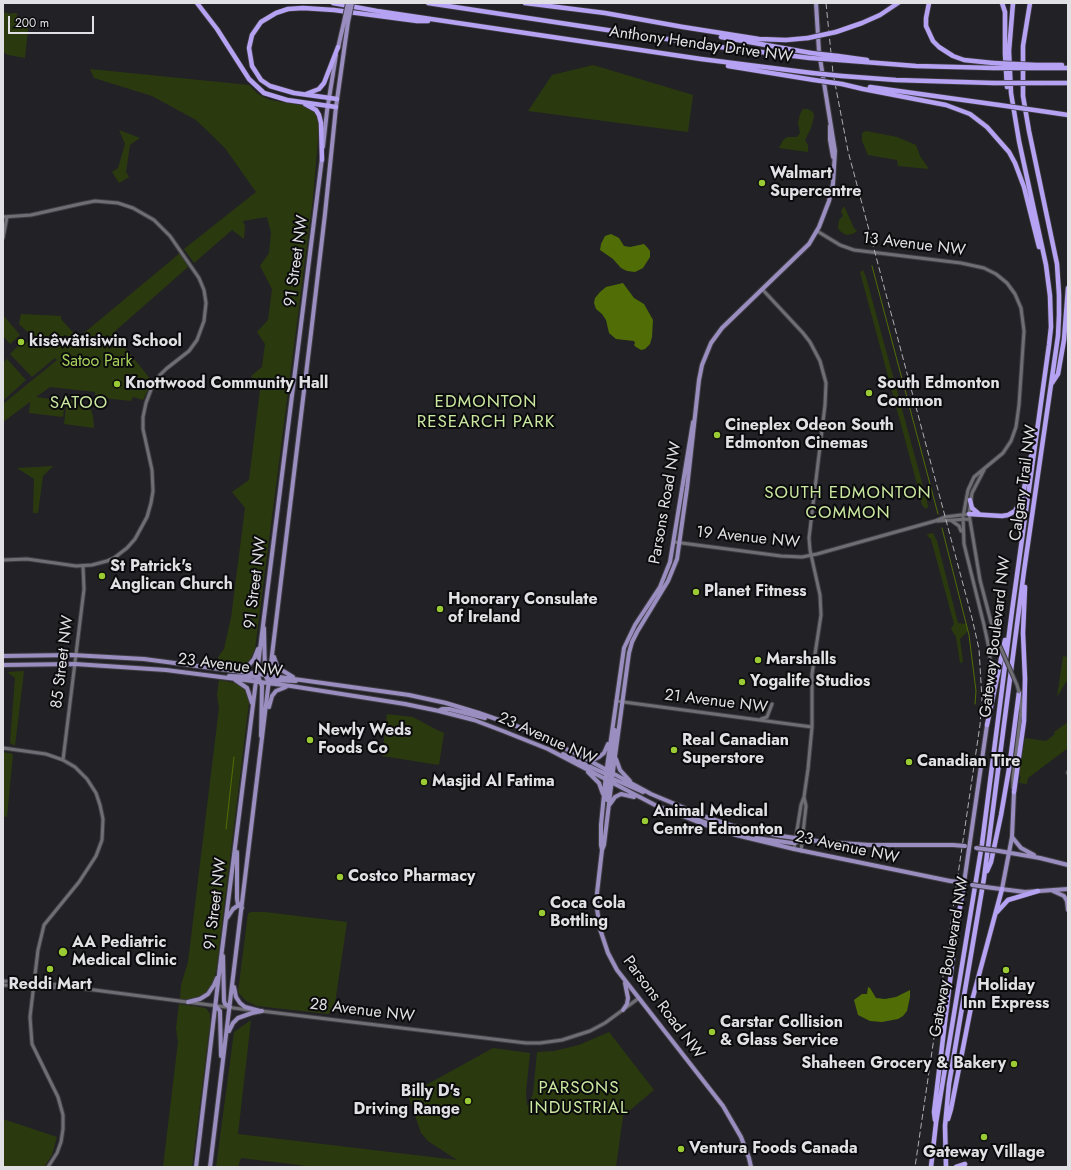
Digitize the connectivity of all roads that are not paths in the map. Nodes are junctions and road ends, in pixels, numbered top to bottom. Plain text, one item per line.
1 (197, 3) edge
2 (333, 3) edge
3 (348, 3) edge
4 (352, 3) edge
5 (428, 3) edge
6 (525, 3) edge
7 (816, 3) edge
8 (892, 3) edge
9 (898, 3) edge
10 (929, 3) edge
11 (1002, 3) edge
12 (1013, 3) edge
13 (1030, 3) edge
14 (447, 21) junction
15 (346, 22) junction
16 (683, 28) junction
17 (844, 29) junction
18 (338, 47) junction
19 (811, 55) junction
20 (701, 59) junction
21 (994, 65) junction
22 (1068, 67) edge
23 (1068, 82) edge
24 (842, 84) junction
25 (304, 95) junction
26 (329, 98) junction
27 (337, 100) junction
28 (293, 101) junction
29 (328, 106) junction
30 (336, 107) junction
31 (1068, 115) edge
32 (1019, 141) junction
33 (322, 160) junction
34 (3, 217) edge
35 (8, 217) junction
36 (817, 231) junction
37 (3, 238) edge
38 (1046, 265) junction
39 (1068, 288) edge
40 (762, 289) junction
41 (1051, 385) junction
42 (695, 412) junction
43 (1036, 443) junction
44 (985, 468) junction
45 (970, 500) junction
46 (981, 514) junction
47 (967, 516) junction
48 (963, 519) junction
49 (952, 520) junction
50 (935, 521) junction
51 (963, 535) junction
52 (674, 542) junction
53 (680, 542) junction
54 (811, 556) junction
55 (3, 560) edge
56 (83, 566) junction
57 (1024, 571) junction
58 (264, 608) junction
59 (1012, 611) junction
60 (260, 645) junction
61 (274, 647) junction
62 (76, 655) junction
63 (3, 656) edge
64 (75, 664) junction
65 (3, 665) edge
66 (233, 670) junction
67 (198, 674) junction
68 (268, 678) junction
69 (234, 679) junction
70 (258, 679) junction
71 (299, 679) junction
72 (327, 683) junction
73 (292, 686) junction
74 (1019, 692) junction
75 (616, 701) junction
76 (622, 702) junction
77 (772, 704) dead end
78 (253, 707) junction
79 (439, 711) junction
80 (614, 719) junction
81 (751, 719) junction
82 (499, 720) junction
83 (265, 721) junction
84 (987, 725) junction
85 (812, 727) junction
86 (611, 739) junction
87 (617, 743) junction
88 (3, 748) edge
89 (548, 749) junction
90 (261, 752) junction
91 (584, 758) junction
92 (63, 760) junction
93 (609, 776) junction
94 (642, 790) junction
95 (1014, 792) junction
96 (651, 794) junction
97 (804, 797) junction
98 (657, 806) junction
99 (603, 810) junction
100 (608, 814) junction
101 (713, 820) junction
102 (607, 822) junction
103 (238, 832) junction
104 (736, 835) junction
105 (1012, 837) junction
106 (802, 840) junction
107 (795, 841) junction
108 (967, 847) junction
109 (794, 849) junction
110 (602, 850) junction
111 (801, 850) junction
112 (1010, 852) junction
113 (1040, 858) junction
114 (1068, 865) edge
115 (984, 878) junction
116 (961, 883) junction
117 (1002, 889) junction
118 (1068, 889) edge
119 (1050, 890) junction
120 (1038, 891) junction
121 (241, 906) junction
122 (1068, 910) edge
123 (996, 913) junction
124 (224, 933) junction
125 (223, 947) junction
126 (220, 966) junction
127 (623, 979) junction
128 (3, 981) edge
129 (233, 982) junction
130 (34, 983) junction
131 (3, 984) edge
132 (33, 987) junction
133 (71, 988) junction
134 (639, 998) junction
135 (188, 1002) junction
136 (215, 1006) junction
137 (230, 1007) junction
138 (623, 1010) junction
139 (262, 1011) junction
140 (226, 1039) junction
141 (223, 1064) junction
142 (936, 1123) junction
143 (945, 1126) junction
144 (965, 1164) dead end
145 (48, 1167) edge
146 (196, 1167) edge
147 (210, 1167) edge
148 (751, 1167) edge
149 (931, 1167) edge
150 (946, 1167) edge
151 (956, 1167) edge

1 - 28 highway
2 - 14 highway, Anthony Henday Drive NW
3 - 15 main road, 91 Street NW, bridge
4 - 15 main road, 91 Street NW, bridge
5 - 19 highway, Anthony Henday Drive NW
6 - 16 highway
7 - 36 main road, Parsons Road NW
8 - 17 highway
9 - 17 highway
10 - 21 highway
11 - 32 highway
12 - 32 highway, Gateway Boulevard NW
13 - 41 highway, Calgary Trail NW
14 - 20 highway, Anthony Henday Drive NW
14 - 25 highway
15 - 18 main road, 91 Street NW
15 - 27 main road, 91 Street NW
16 - 17 highway, bridge
16 - 19 highway
18 - 25 highway
18 - 26 main road, 91 Street NW
19 - 21 highway, Anthony Henday Drive NW, bridge
20 - 23 highway, Anthony Henday Drive NW, bridge
20 - 24 highway, bridge
21 - 22 highway, bridge
24 - 31 highway, bridge
24 - 38 highway
25 - 26 highway
26 - 27 highway
26 - 29 main road, 91 Street NW
27 - 30 main road, 91 Street NW
28 - 29 highway
28 - 33 highway
29 - 30 highway
29 - 33 main road, 91 Street NW
30 - 61 main road, 91 Street NW
32 - 38 highway, Gateway Boulevard NW
33 - 58 main road, 91 Street NW
34 - 35 street
35 - 37 street
35 - 56 street
36 - 40 main road, Parsons Road NW
36 - 44 street, 13 Avenue NW
38 - 43 highway, Gateway Boulevard NW
39 - 41 highway
40 - 42 main road, Parsons Road NW
40 - 54 street
41 - 57 highway, Calgary Trail NW
42 - 52 main road, Parsons Road NW
42 - 53 main road, Parsons Road NW
43 - 46 highway
43 - 59 highway, Gateway Boulevard NW
44 - 45 street
44 - 47 street
45 - 46 highway
45 - 47 street
46 - 47 highway
47 - 48 street
47 - 48 street, 19 Avenue NW
47 - 50 street, 19 Avenue NW
47 - 74 street, bridge
48 - 49 street, 19 Avenue NW
48 - 51 street
49 - 50 street, 19 Avenue NW
49 - 51 street
50 - 54 street, 19 Avenue NW
51 - 84 street
52 - 53 street, 19 Avenue NW
52 - 75 main road, Parsons Road NW
53 - 54 street, 19 Avenue NW
53 - 76 main road, Parsons Road NW
54 - 85 street
55 - 56 street
56 - 62 street, 85 Street NW
57 - 95 highway
57 - 115 highway, Calgary Trail NW
58 - 60 main road, 91 Street NW
58 - 68 main road
59 - 84 highway
59 - 142 highway, Gateway Boulevard NW
60 - 66 main road
60 - 70 main road, 91 Street NW
61 - 68 main road, 91 Street NW
61 - 71 main road
62 - 63 main road, 23 Avenue NW
62 - 64 street, 85 Street NW
62 - 66 main road, 23 Avenue NW
64 - 65 main road, 23 Avenue NW
64 - 67 main road, 23 Avenue NW
64 - 92 street, 85 Street NW
66 - 70 main road, 23 Avenue NW
67 - 69 main road, 23 Avenue NW
67 - 70 main road
68 - 70 main road
68 - 70 main road, 23 Avenue NW
68 - 71 main road, 23 Avenue NW
68 - 72 main road
68 - 73 main road, 23 Avenue NW
68 - 83 main road, 91 Street NW
69 - 70 main road, 23 Avenue NW
69 - 78 main road
70 - 78 main road, 91 Street NW
70 - 90 main road
71 - 72 main road, 23 Avenue NW
72 - 82 main road, 23 Avenue NW
73 - 79 main road, 23 Avenue NW
73 - 83 main road
74 - 95 street
74 - 115 highway
75 - 76 street, 21 Avenue NW
75 - 80 main road, Parsons Road NW
76 - 81 street, 21 Avenue NW
76 - 87 main road, Parsons Road NW
77 - 81 street
78 - 103 main road, 91 Street NW
79 - 82 main road
79 - 89 main road, 23 Avenue NW
80 - 86 main road, Parsons Road NW
80 - 93 main road
81 - 85 street, 21 Avenue NW
82 - 91 main road, 23 Avenue NW
83 - 90 main road, 91 Street NW
84 - 108 main road
85 - 97 street
86 - 91 main road
86 - 93 main road, Parsons Road NW
87 - 93 main road, Parsons Road NW
87 - 94 main road
88 - 92 street
89 - 93 main road
89 - 99 main road
90 - 121 main road, 91 Street NW
91 - 93 main road, 23 Avenue NW
92 - 130 street
93 - 94 main road, 23 Avenue NW
93 - 96 main road
93 - 98 main road, 23 Avenue NW
93 - 99 main road, Parsons Road NW
93 - 100 main road, Parsons Road NW
93 - 102 main road
94 - 96 main road, 23 Avenue NW
95 - 105 main road
96 - 101 main road, 23 Avenue NW
97 - 106 street
97 - 107 street
98 - 100 main road
98 - 101 main road
98 - 104 main road, 23 Avenue NW
99 - 110 main road, Parsons Road NW
100 - 102 main road, Parsons Road NW
101 - 107 main road, 23 Avenue NW
102 - 110 main road, Parsons Road NW
103 - 121 main road
103 - 124 main road, 91 Street NW
104 - 107 main road
104 - 109 main road, 23 Avenue NW
105 - 112 main road
105 - 113 main road
106 - 107 main road
106 - 108 main road, 23 Avenue NW, bridge
106 - 111 street
107 - 109 street
108 - 112 main road, 23 Avenue NW, bridge
108 - 116 main road
109 - 111 main road, 23 Avenue NW
110 - 127 main road, Parsons Road NW
111 - 116 main road, 23 Avenue NW, bridge
112 - 113 main road, 23 Avenue NW
112 - 117 main road
113 - 114 main road, 23 Avenue NW
115 - 143 highway, Calgary Trail NW
116 - 117 main road, 23 Avenue NW, bridge
116 - 142 highway
117 - 120 main road, 23 Avenue NW
117 - 123 highway
118 - 119 main road, 23 Avenue NW
119 - 120 main road, 23 Avenue NW
119 - 122 main road
120 - 123 highway
121 - 124 main road
121 - 129 main road, 91 Street NW
123 - 143 highway
124 - 125 main road, 91 Street NW
125 - 126 main road, 91 Street NW
125 - 137 main road
126 - 135 main road
126 - 136 main road, 91 Street NW
127 - 134 main road, Parsons Road NW
127 - 138 main road
128 - 130 street, 28 Avenue NW
129 - 137 main road, 91 Street NW
129 - 139 main road
130 - 132 street
130 - 133 street, 28 Avenue NW
131 - 132 street, 28 Avenue NW
132 - 133 street, 28 Avenue NW
132 - 145 street
133 - 135 street, 28 Avenue NW
134 - 138 street, 28 Avenue NW
134 - 148 main road, Parsons Road NW
135 - 136 street, 28 Avenue NW
136 - 137 street, 28 Avenue NW
136 - 141 main road
136 - 146 main road, 91 Street NW
137 - 139 street, 28 Avenue NW
137 - 140 main road, 91 Street NW
138 - 139 street, 28 Avenue NW
139 - 140 main road
140 - 141 main road, 91 Street NW
141 - 147 main road, 91 Street NW
142 - 149 highway, Gateway Boulevard NW
143 - 150 highway, Calgary Trail NW
144 - 151 highway

